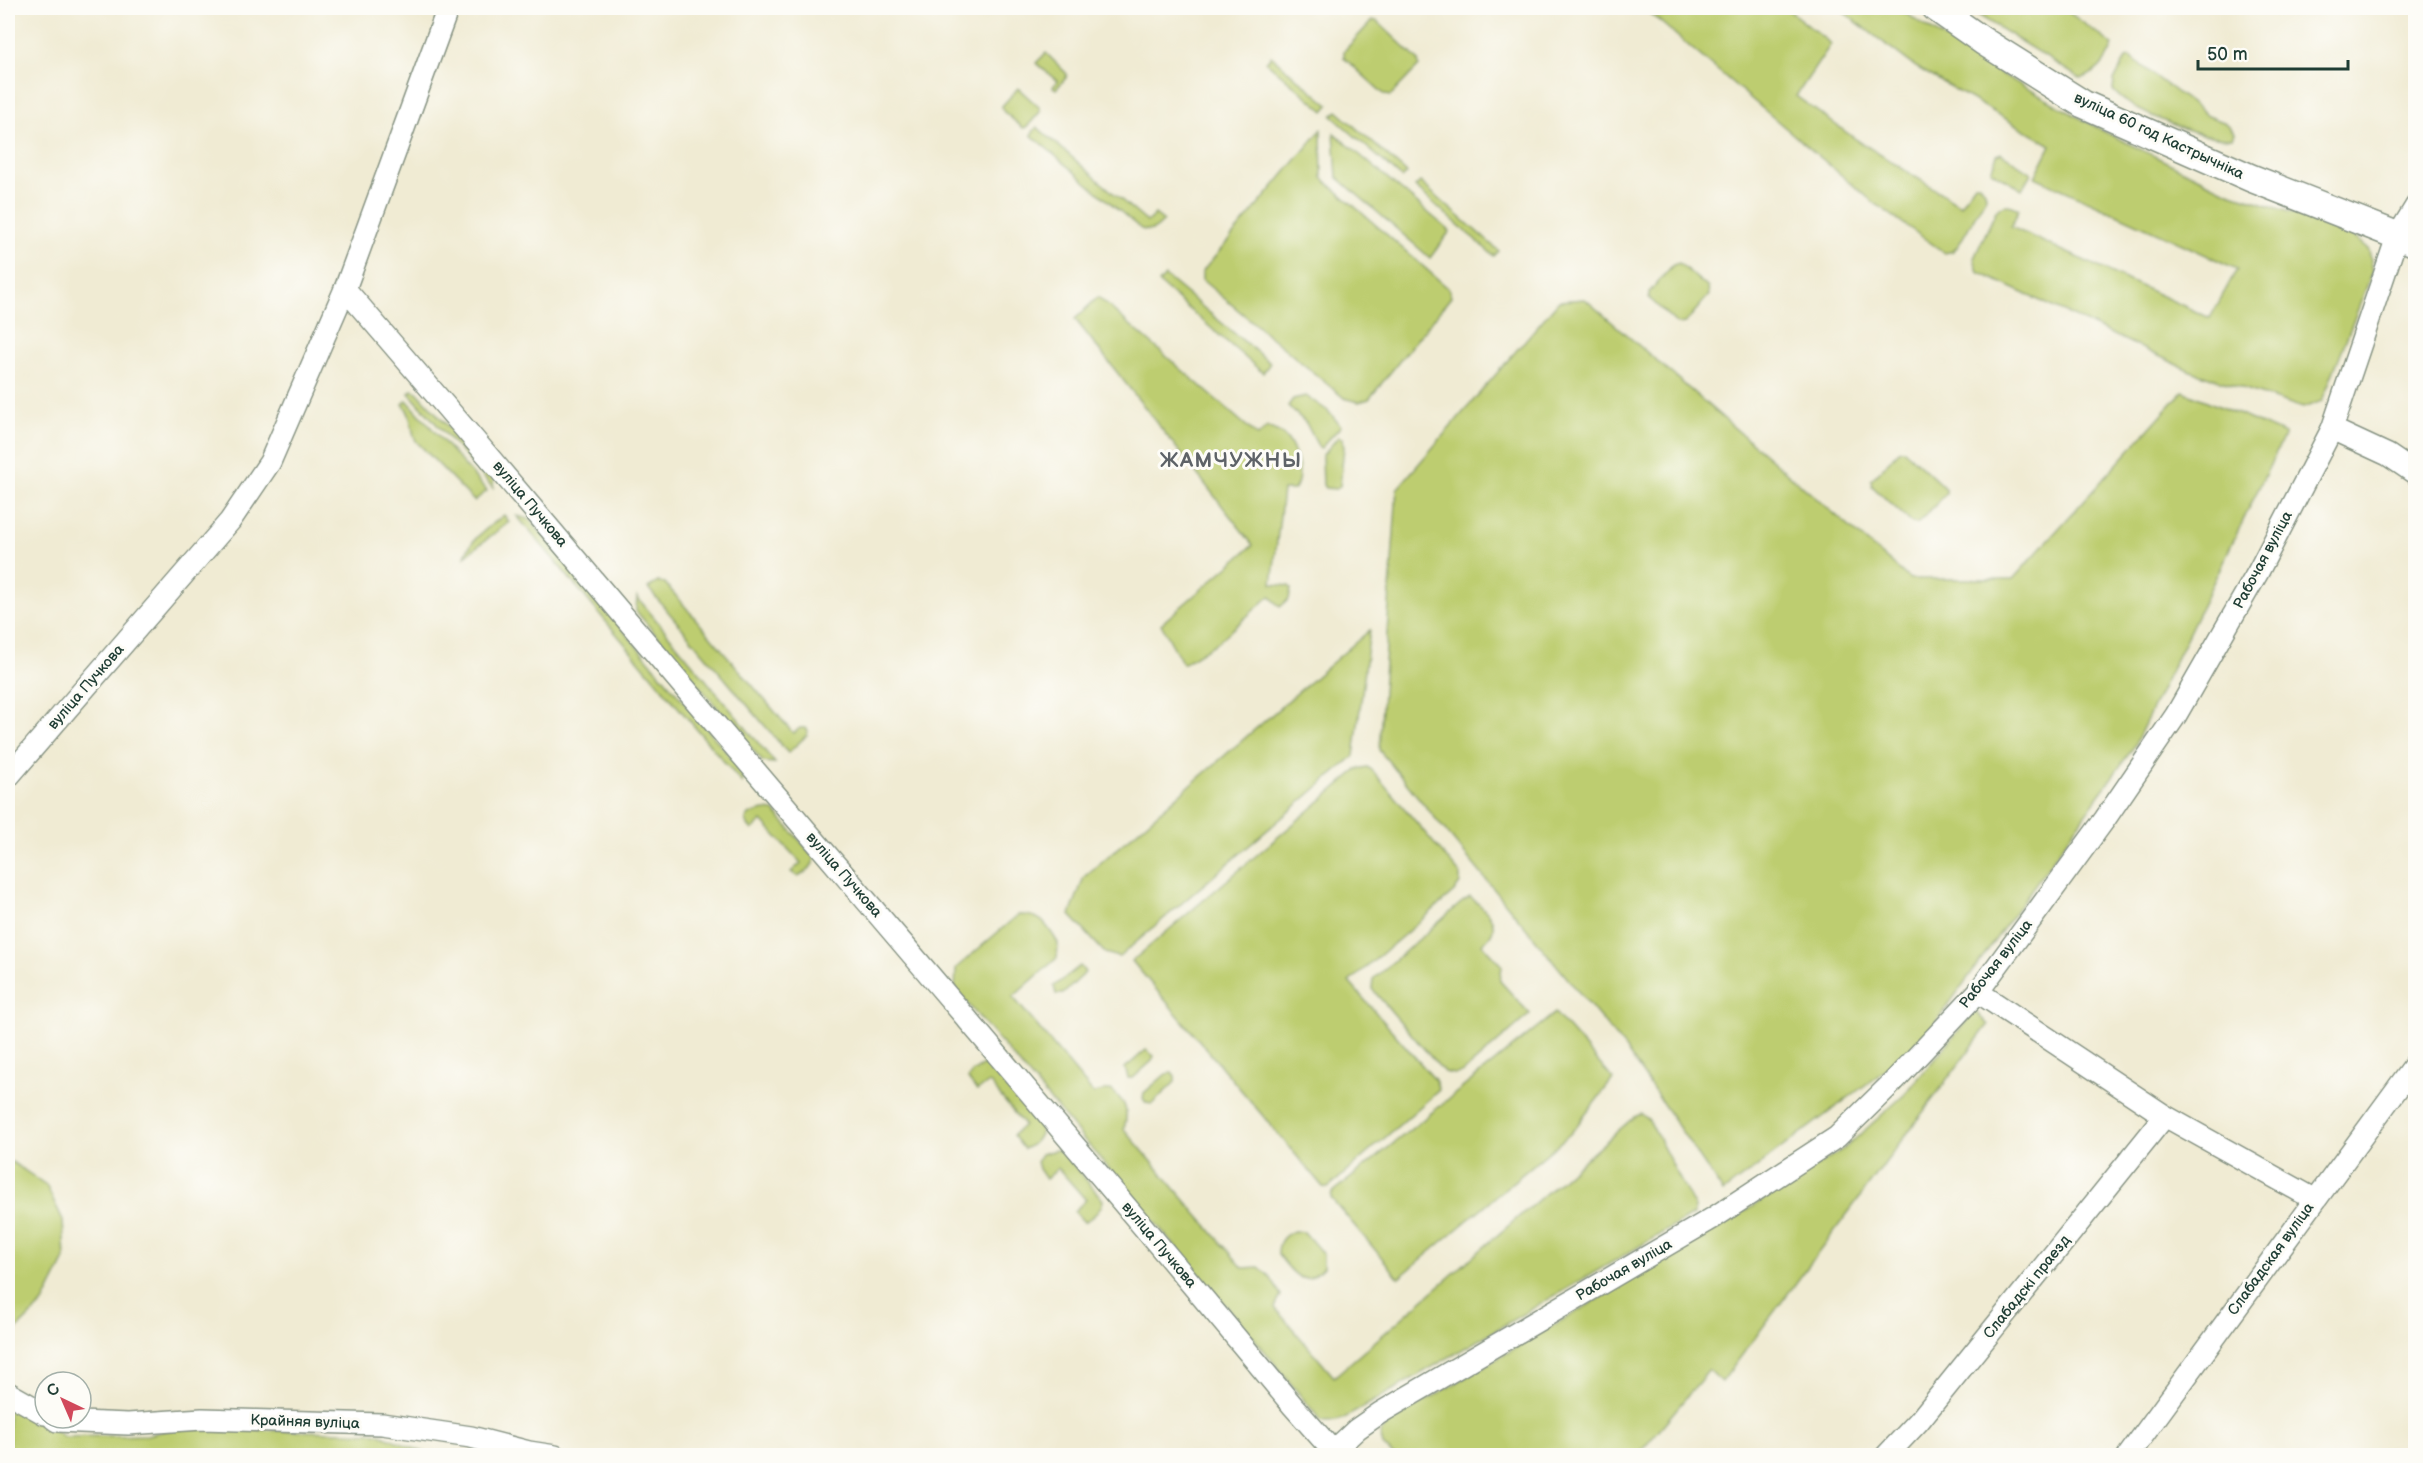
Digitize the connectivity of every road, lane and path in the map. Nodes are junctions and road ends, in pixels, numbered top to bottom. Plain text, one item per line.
1 (448, 8) edge
2 (1936, 8) edge
3 (2415, 206) edge
4 (2406, 240) edge
5 (345, 289) junction
6 (2332, 429) junction
7 (2415, 474) edge
8 (8, 777) edge
9 (1977, 992) junction
10 (2415, 1063) edge
11 (2165, 1116) junction
12 (2314, 1199) junction
13 (8, 1393) edge
14 (33, 1407) edge
15 (93, 1422) edge
16 (1336, 1454) edge
17 (555, 1455) edge
18 (1886, 1455) edge
19 (2128, 1455) edge

1 - 5 street, вуліца Пучкова
2 - 4 street, вуліца 60 год Кастрычніка
3 - 4 street
4 - 6 street, Рабочая вуліца
5 - 8 street, вуліца Пучкова
5 - 16 street, вуліца Пучкова
6 - 7 street
6 - 9 street, Рабочая вуліца
9 - 11 street
9 - 16 street, Рабочая вуліца
10 - 12 street, Слабадская вуліца
11 - 12 street
11 - 18 street, Слабадскі праезд
12 - 19 street, Слабадская вуліца
13 - 14 street
15 - 17 street, Крайняя вуліца

